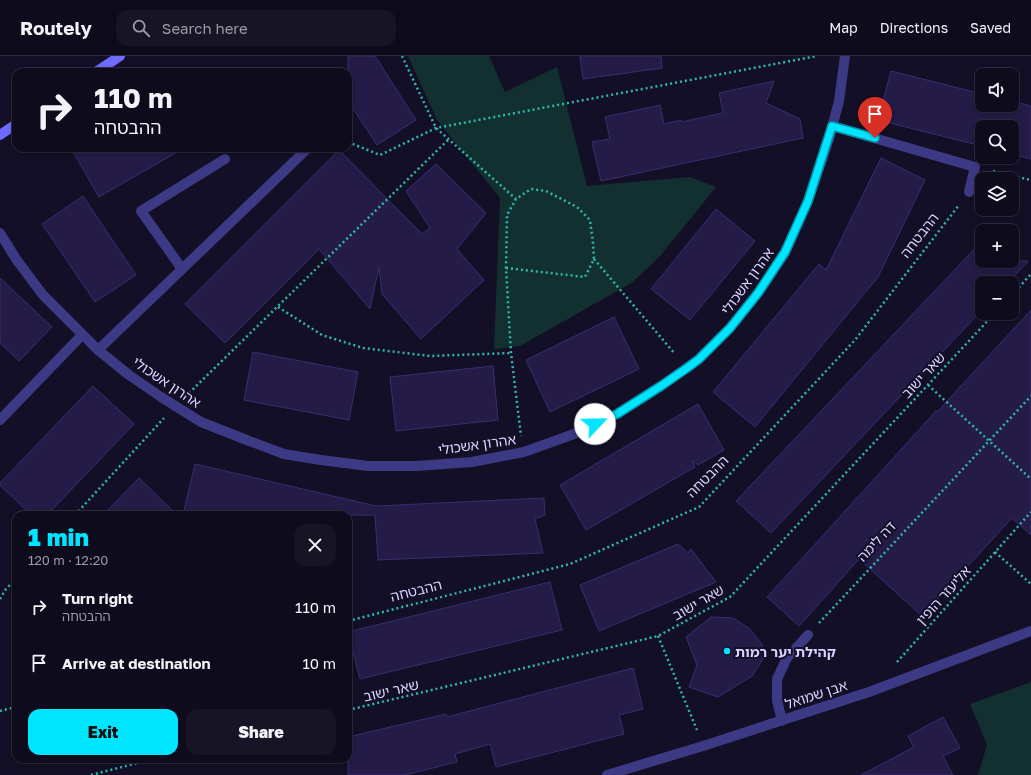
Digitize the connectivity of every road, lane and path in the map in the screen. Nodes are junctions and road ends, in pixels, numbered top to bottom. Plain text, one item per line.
1 (120, 56) edge
2 (402, 56) edge
3 (818, 56) edge
4 (845, 56) edge
5 (102, 68) edge
6 (832, 126) junction
7 (12, 127) edge
8 (436, 128) junction
9 (0, 135) edge
10 (449, 139) junction
11 (352, 144) edge
12 (304, 152) edge
13 (225, 159) dead end
14 (975, 167) junction
15 (1031, 180) edge
16 (975, 187) edge
17 (970, 188) junction
18 (516, 199) junction
19 (0, 233) edge
20 (594, 259) junction
21 (506, 268) junction
22 (182, 269) junction
23 (1031, 274) edge
24 (1019, 287) edge
25 (278, 306) junction
26 (988, 320) edge
27 (82, 335) junction
28 (98, 350) junction
29 (511, 353) junction
30 (687, 368) junction
31 (928, 385) junction
32 (1031, 396) edge
33 (176, 406) junction
34 (0, 420) edge
35 (989, 441) junction
36 (524, 452) junction
37 (1031, 480) edge
38 (79, 511) edge
39 (1031, 512) edge
40 (995, 552) junction
41 (12, 583) edge
42 (1031, 584) edge
43 (0, 599) edge
44 (352, 620) edge
45 (1031, 631) edge
46 (808, 635) joint
47 (658, 636) junction
48 (896, 663) dead end
49 (12, 708) edge
50 (352, 709) edge
51 (0, 711) edge
52 (782, 721) junction
53 (703, 746) junction
54 (138, 763) edge
55 (91, 775) edge
56 (607, 775) edge

1 - 5 street
2 - 8 path
3 - 8 path
4 - 6 street, אהרון אשכולי
6 - 14 street
6 - 30 street, אהרון אשכולי
7 - 9 street
8 - 10 path
8 - 11 path
10 - 18 path
10 - 25 path
12 - 22 street
13 - 22 street
14 - 15 path
14 - 17 street
16 - 17 street
17 - 44 path, ההבטחה
18 - 20 path
18 - 21 path
19 - 27 street, אהרון אשכולי
20 - 21 path
20 - 30 path
21 - 29 path
22 - 28 street
23 - 24 path
25 - 29 path
25 - 33 path
26 - 31 path, שאר ישוב
27 - 28 street, אהרון אשכולי
27 - 34 street
28 - 33 street, אהרון אשכולי
29 - 36 path
30 - 36 street, אהרון אשכולי
31 - 35 path
31 - 47 path, שאר ישוב
32 - 35 path, דה לימה
33 - 36 street, אהרון אשכולי
33 - 38 path
35 - 37 path
35 - 46 path, דה לימה
39 - 40 path, אליעזר הופין
40 - 42 path
40 - 48 path, אליעזר הופין
41 - 43 path
45 - 52 street, אבן שמואל
46 - 52 street
47 - 50 path, שאר ישוב
47 - 53 path
49 - 51 path
52 - 53 street, אבן שמואל
53 - 56 street, אבן שמואל
54 - 55 path

